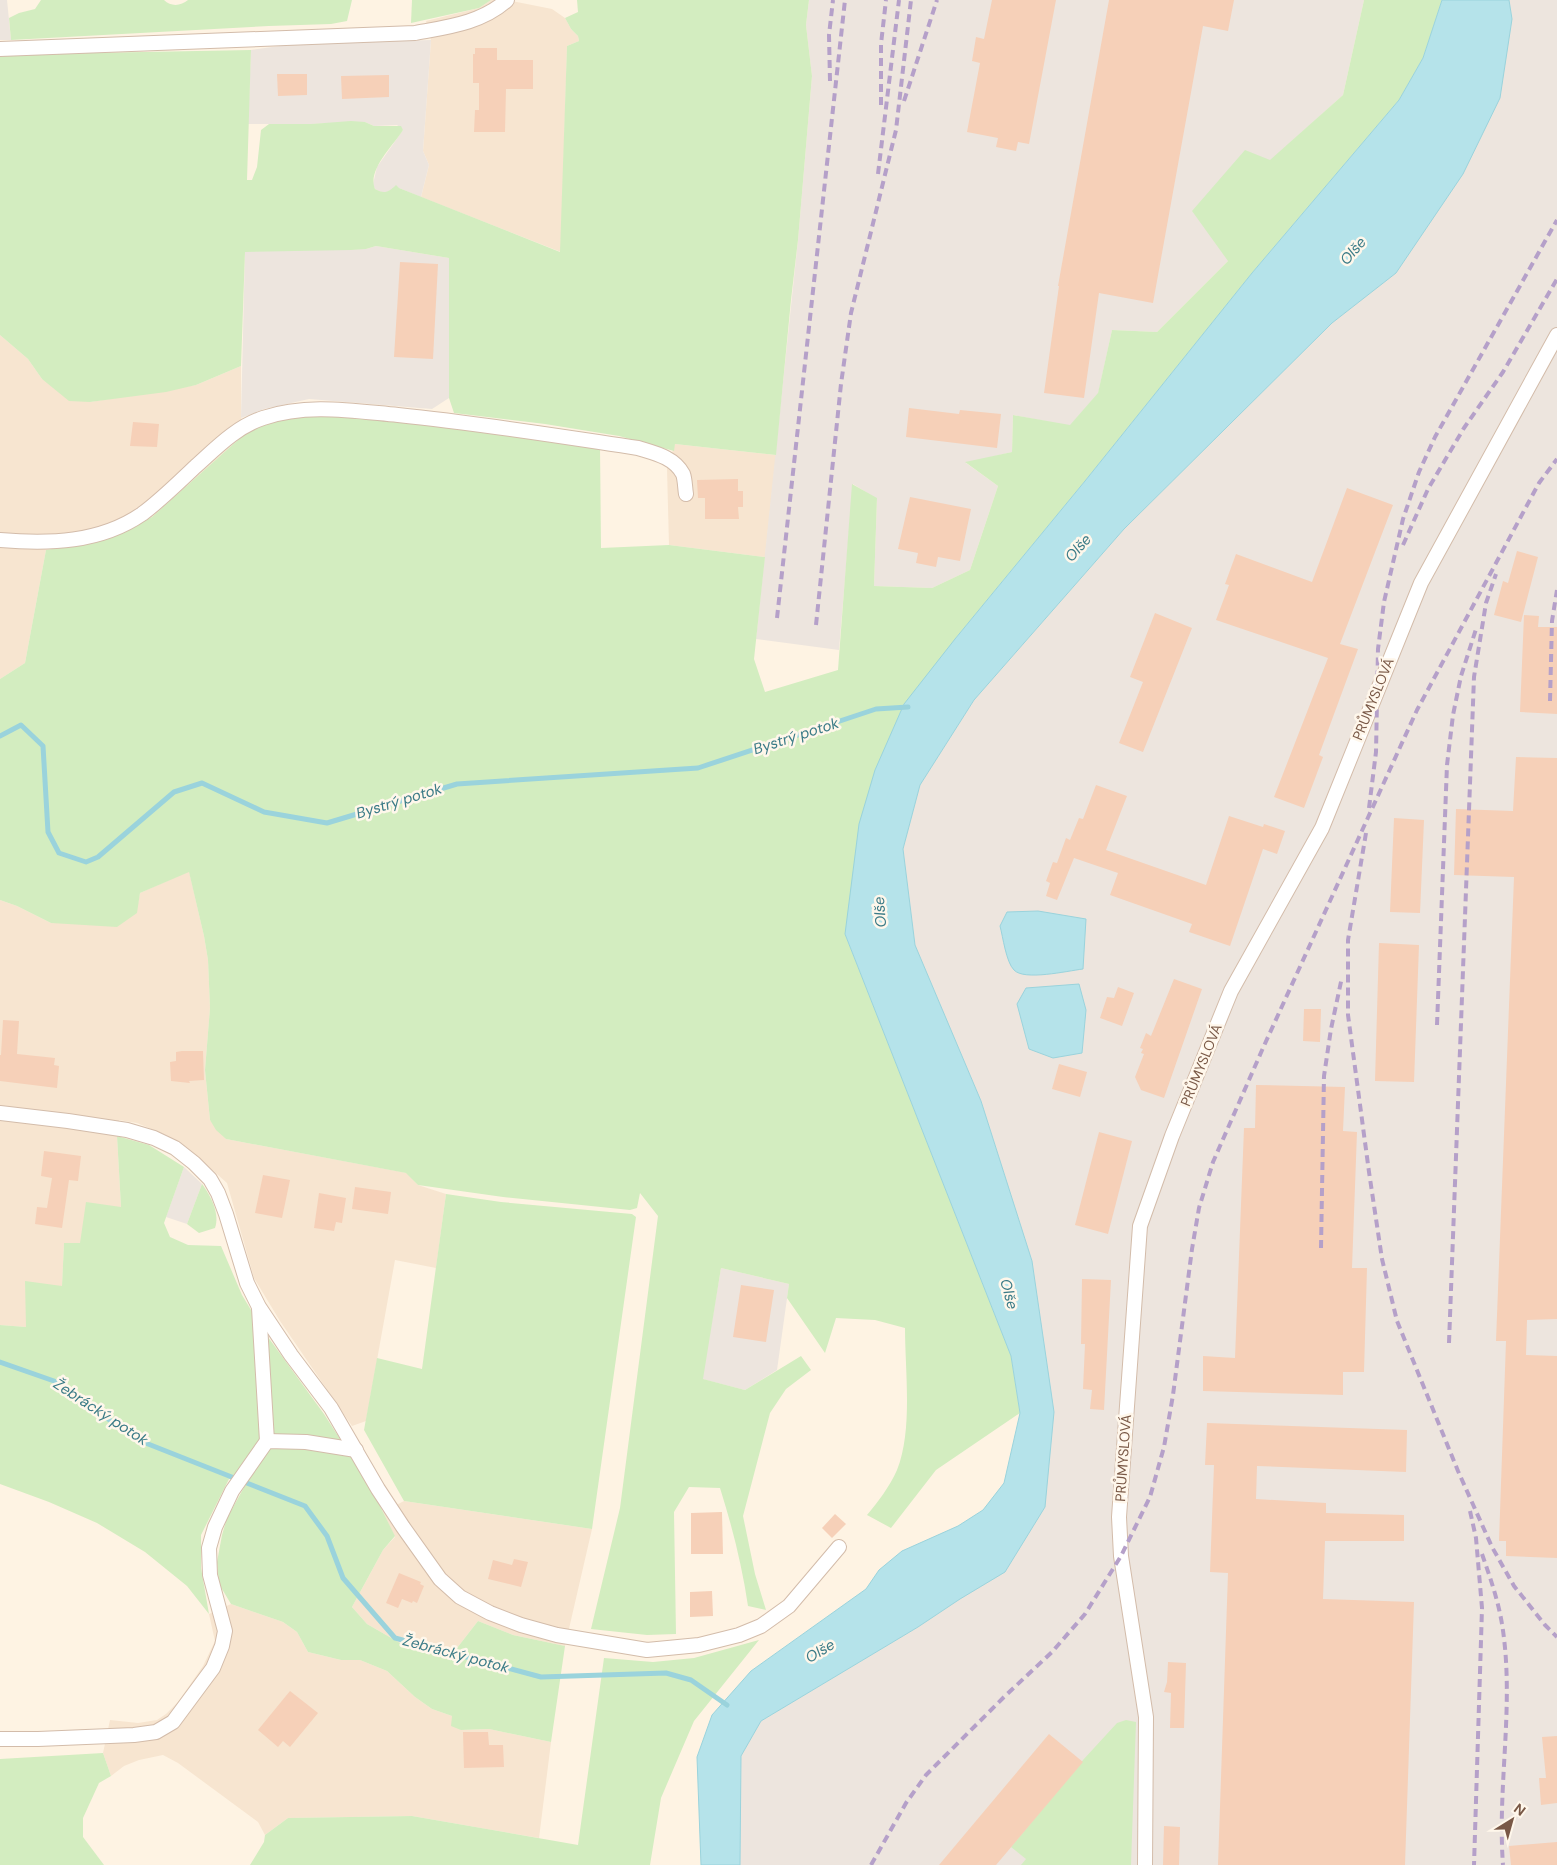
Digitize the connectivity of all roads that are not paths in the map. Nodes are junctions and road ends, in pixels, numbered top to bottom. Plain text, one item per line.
1 (507, 0) edge
2 (0, 49) edge
3 (1557, 335) edge
4 (686, 494) dead end
5 (0, 540) edge
6 (0, 1113) edge
7 (259, 1307) junction
8 (267, 1441) junction
9 (356, 1450) junction
10 (839, 1547) dead end
11 (0, 1738) edge
12 (1145, 1865) edge

1 - 2 street
3 - 12 street, PRŮMYSLOVÁ
4 - 5 street
6 - 7 street
7 - 8 street
7 - 9 street
8 - 9 street
8 - 11 street
9 - 10 street

